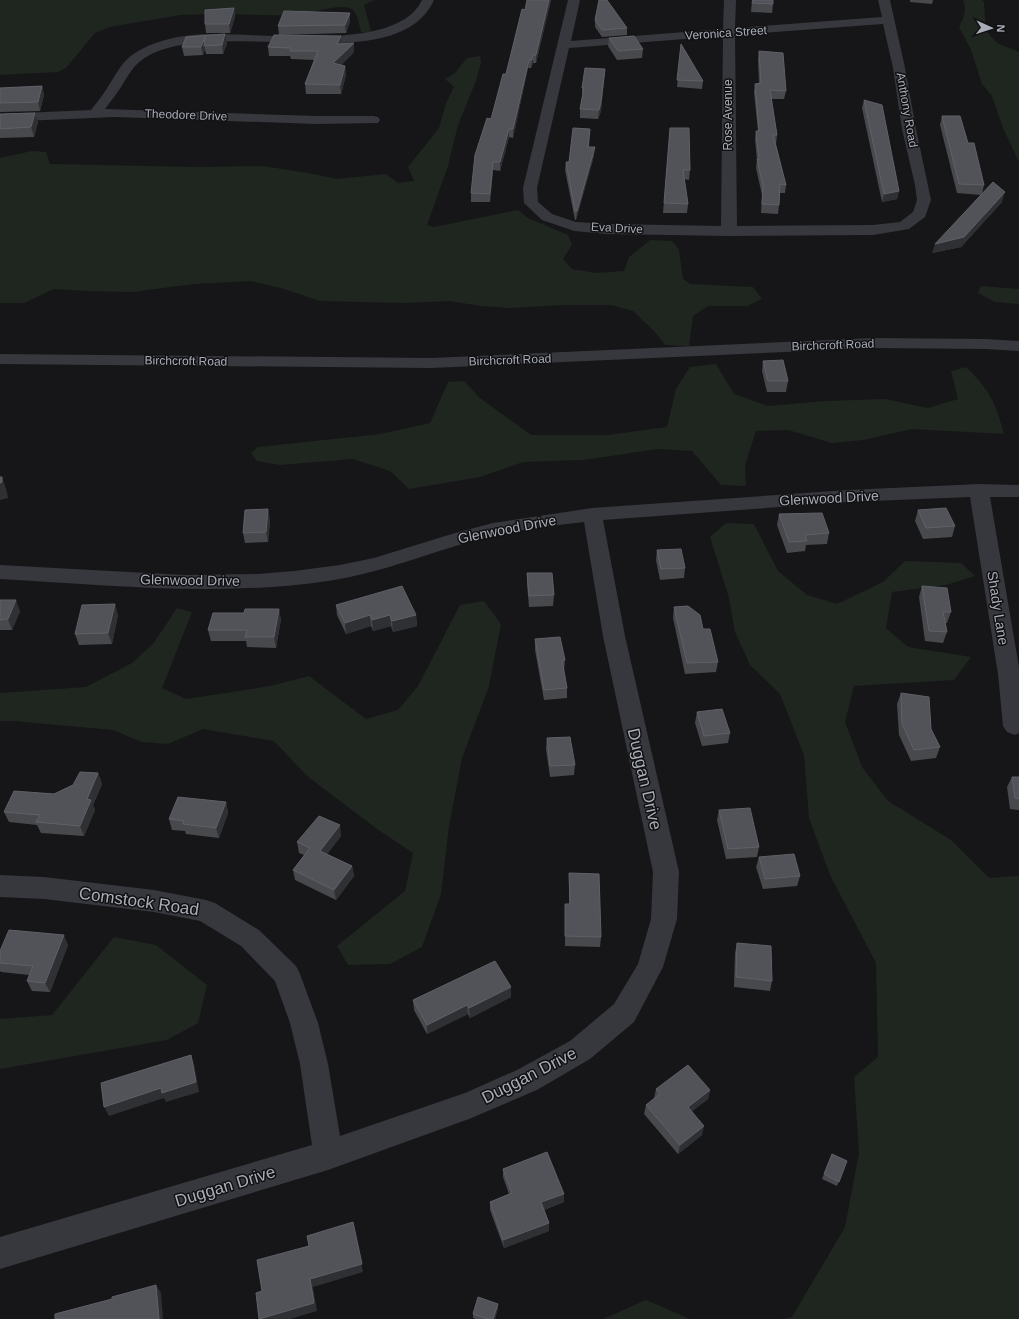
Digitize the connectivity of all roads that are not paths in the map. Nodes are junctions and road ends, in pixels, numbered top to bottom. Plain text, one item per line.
1 (428, 0) edge
2 (574, 0) edge
3 (730, 0) edge
4 (884, 0) edge
5 (888, 20) junction
6 (730, 34) junction
7 (564, 45) junction
8 (96, 113) junction
9 (0, 118) edge
10 (373, 120) dead end
11 (915, 218) joint
12 (729, 231) junction
13 (1019, 346) edge
14 (0, 359) edge
15 (979, 490) junction
16 (1019, 491) edge
17 (592, 514) junction
18 (0, 572) edge
19 (1016, 726) dead end
20 (0, 886) edge
21 (328, 1155) junction
22 (0, 1253) edge

1 - 8 street
2 - 7 street, Eva Drive
3 - 6 street, Rose Avenue
4 - 5 street, Anthony Road
5 - 6 street, Veronica Street
5 - 11 street, Anthony Road
6 - 7 street, Veronica Street
6 - 12 street, Rose Avenue
7 - 12 street, Eva Drive
8 - 9 street, Theodore Drive
8 - 10 street, Theodore Drive
11 - 12 street, Eva Drive
13 - 14 street, Birchcroft Road
15 - 16 street, Glenwood Drive
15 - 17 street, Glenwood Drive
15 - 19 street, Shady Lane
17 - 18 street, Glenwood Drive
17 - 21 street, Duggan Drive
20 - 21 street, Comstock Road
21 - 22 street, Duggan Drive

